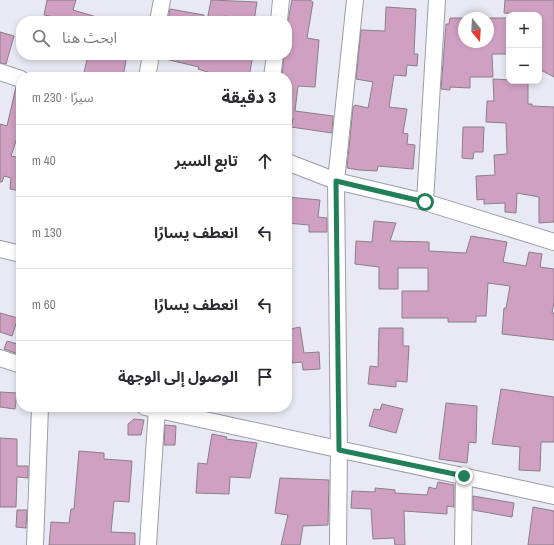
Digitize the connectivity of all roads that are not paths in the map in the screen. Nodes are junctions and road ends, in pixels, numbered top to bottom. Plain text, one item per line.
1 (162, 0) edge
2 (281, 0) edge
3 (355, 0) edge
4 (437, 0) edge
5 (159, 16) edge
6 (279, 16) edge
7 (150, 60) edge
8 (274, 60) edge
9 (0, 72) edge
10 (148, 72) edge
11 (273, 72) edge
12 (16, 77) edge
13 (292, 164) edge
14 (336, 181) junction
15 (425, 202) junction
16 (554, 242) edge
17 (0, 249) edge
18 (16, 253) edge
19 (0, 358) edge
20 (16, 363) edge
21 (40, 412) edge
22 (153, 412) edge
23 (171, 412) edge
24 (339, 450) junction
25 (464, 476) junction
26 (554, 496) edge
27 (35, 545) edge
28 (148, 545) edge
29 (338, 545) edge
30 (463, 545) edge

1 - 5 street
2 - 6 street
3 - 14 street
4 - 15 street
7 - 10 street
8 - 11 street
9 - 12 street
13 - 14 street
14 - 15 street
14 - 24 street
15 - 16 street
17 - 18 street
19 - 20 street
21 - 27 street
22 - 28 street
23 - 24 street
24 - 25 street
24 - 29 street
25 - 26 street
25 - 30 street

